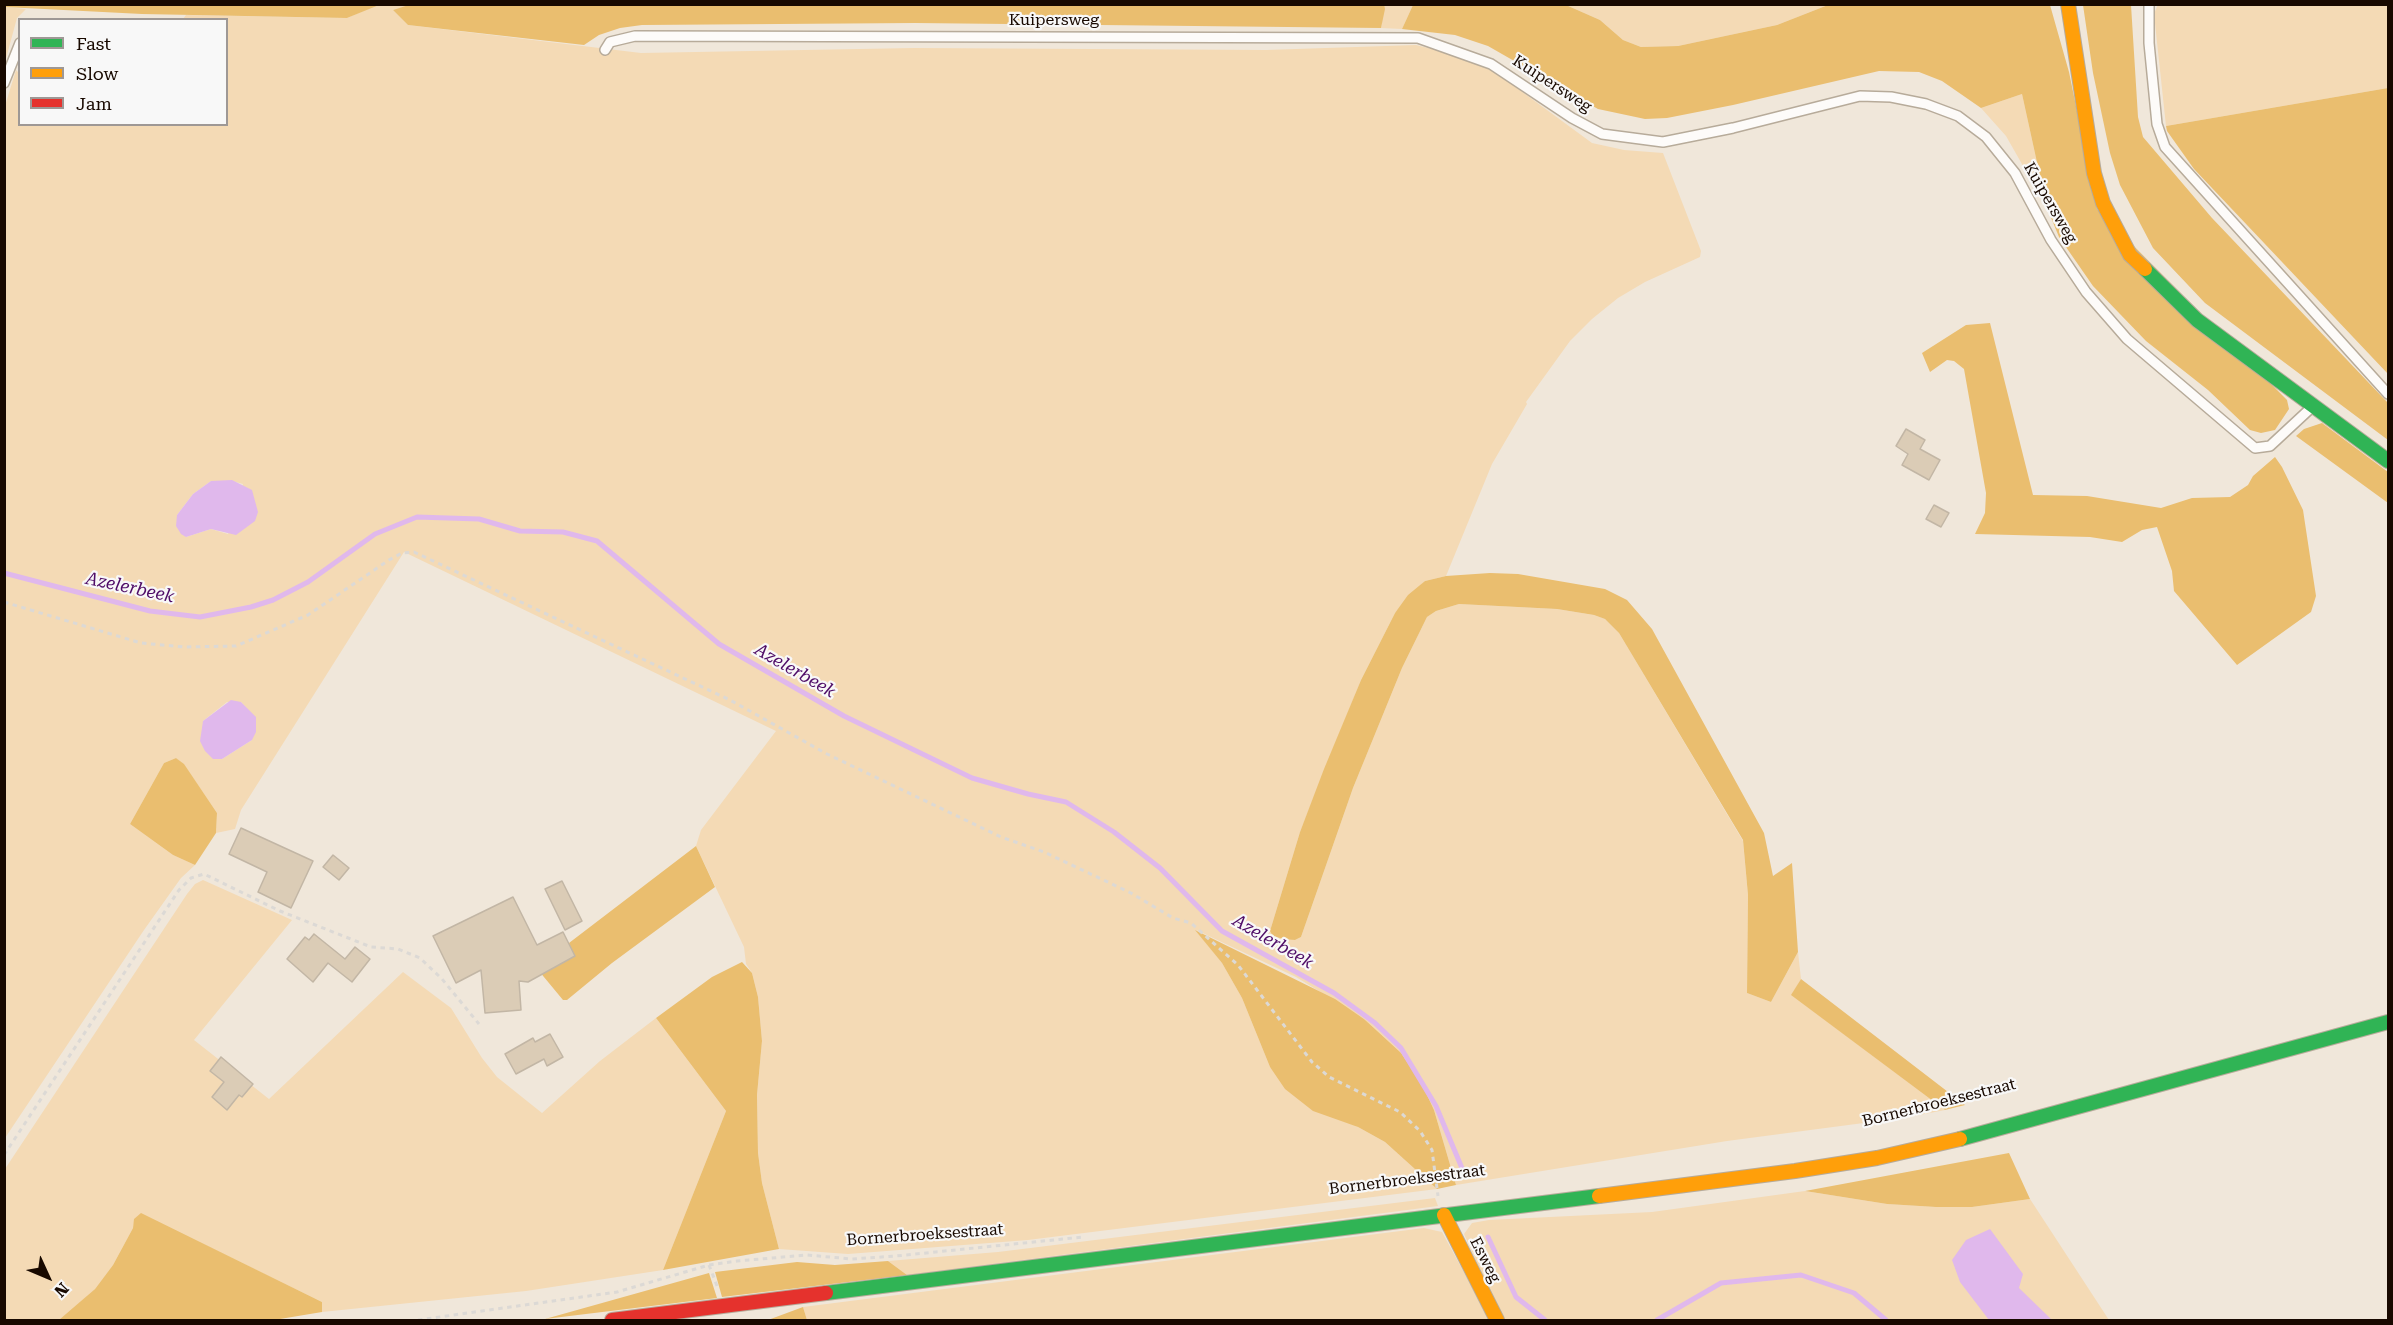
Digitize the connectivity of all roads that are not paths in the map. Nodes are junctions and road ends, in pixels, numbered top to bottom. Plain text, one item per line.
1 (2068, 4) edge
2 (2149, 4) edge
3 (18, 48) edge
4 (605, 50) dead end
5 (4, 83) edge
6 (2388, 394) edge
7 (2313, 405) junction
8 (2388, 461) edge
9 (2388, 1022) edge
10 (1444, 1215) junction
11 (612, 1320) edge
12 (1497, 1320) edge

1 - 7 main road
2 - 6 lane
3 - 5 lane
4 - 7 lane, Kuipersweg
7 - 8 main road
9 - 10 main road
10 - 11 main road
10 - 12 main road, Esweg

